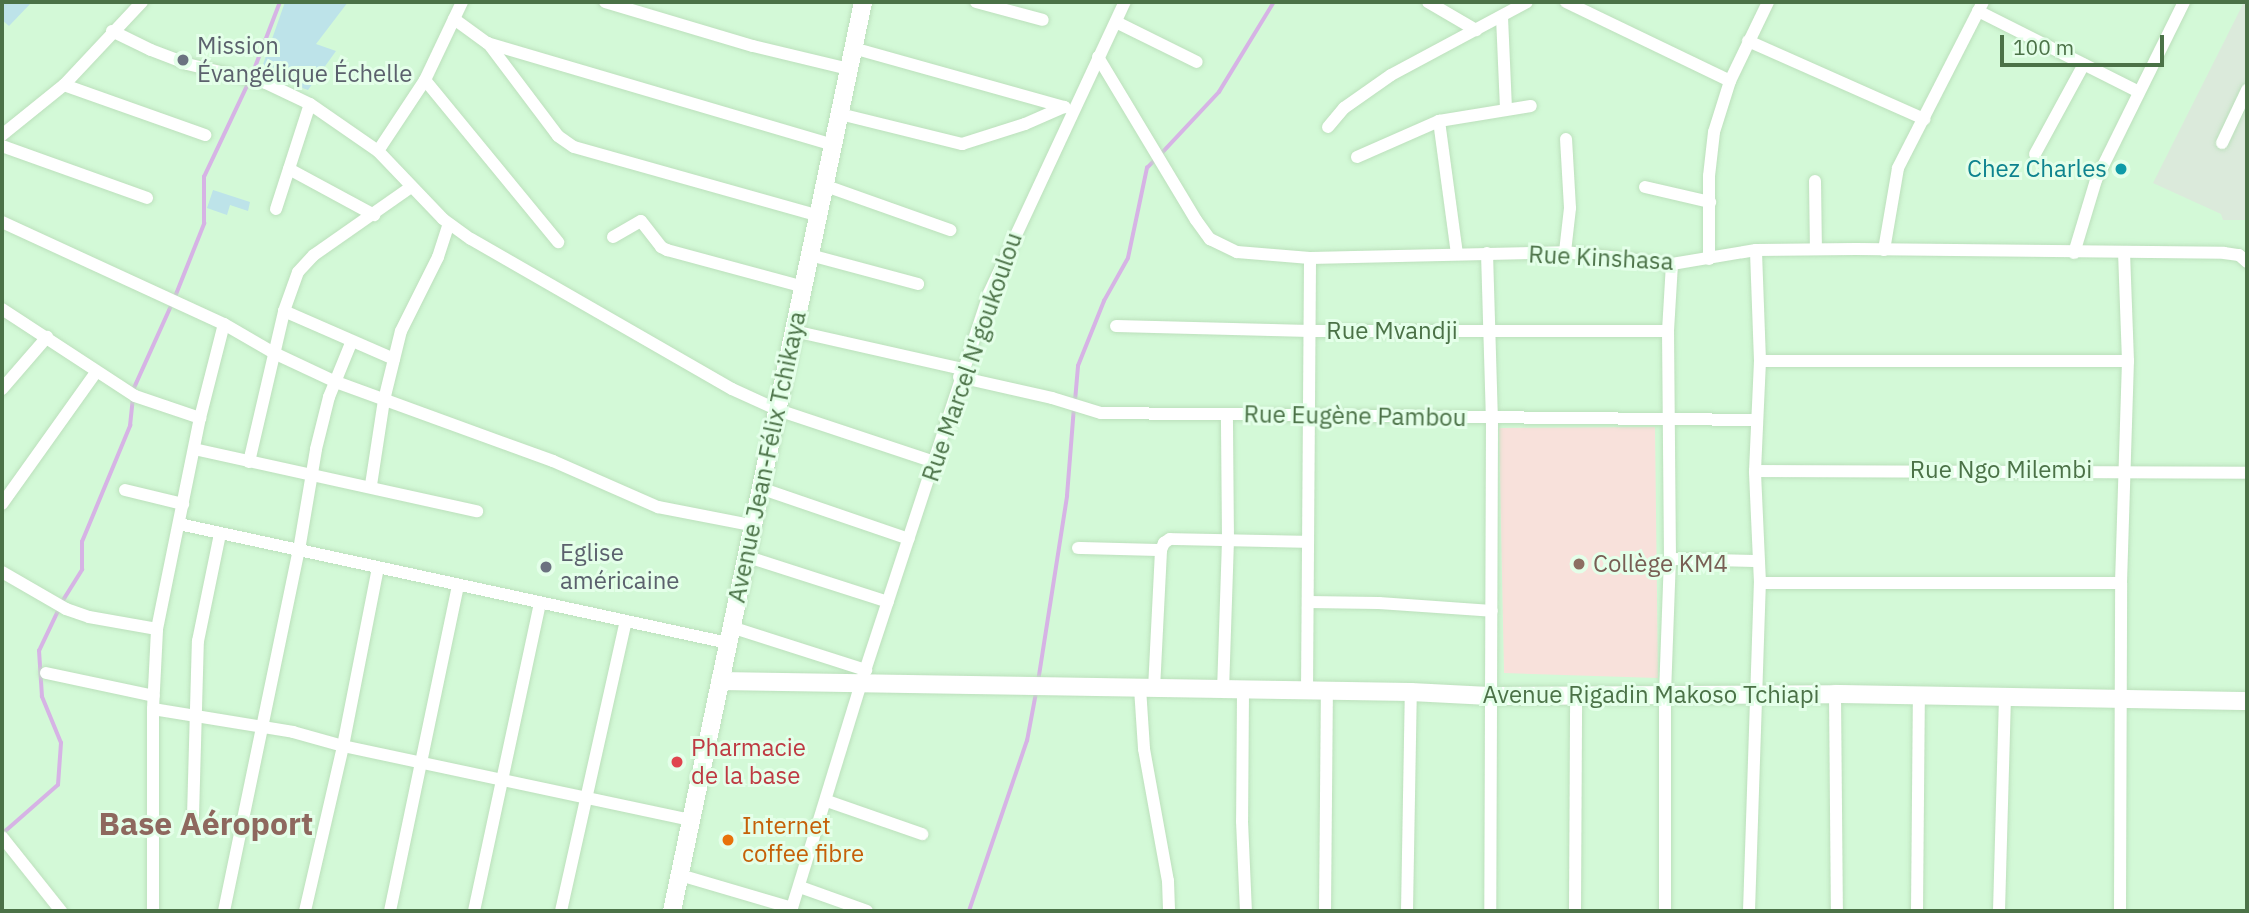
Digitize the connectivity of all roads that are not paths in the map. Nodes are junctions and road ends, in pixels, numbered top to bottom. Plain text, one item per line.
1 (142, 2) edge
2 (462, 2) edge
3 (605, 2) edge
4 (863, 2) edge
5 (976, 2) edge
6 (1125, 2) edge
7 (1428, 2) edge
8 (1527, 2) edge
9 (1566, 2) edge
10 (1752, 2) edge
11 (2184, 2) edge
12 (1766, 5) edge
13 (1980, 7) edge
14 (1502, 18) junction
15 (454, 19) junction
16 (1043, 20) dead end
17 (1116, 22) junction
18 (112, 30) junction
19 (1476, 30) junction
20 (1748, 41) junction
21 (487, 43) junction
22 (853, 48) junction
23 (1098, 57) junction
24 (1197, 62) dead end
25 (2084, 64) junction
26 (849, 69) junction
27 (425, 80) junction
28 (1730, 81) junction
29 (64, 85) junction
30 (2247, 90) edge
31 (2139, 92) junction
32 (310, 104) junction
33 (1531, 106) dead end
34 (1069, 109) junction
35 (1506, 109) junction
36 (840, 114) junction
37 (1924, 119) junction
38 (1439, 121) junction
39 (1328, 127) dead end
40 (2, 135) edge
41 (205, 135) dead end
42 (1566, 139) dead end
43 (2222, 143) dead end
44 (834, 145) junction
45 (2, 146) edge
46 (378, 151) junction
47 (2035, 154) dead end
48 (1357, 157) dead end
49 (289, 169) junction
50 (1815, 181) dead end
51 (826, 186) junction
52 (411, 187) junction
53 (1645, 187) dead end
54 (147, 198) dead end
55 (1710, 202) junction
56 (276, 209) dead end
57 (374, 215) junction
58 (819, 216) junction
59 (2, 222) edge
60 (450, 224) junction
61 (950, 230) dead end
62 (613, 237) dead end
63 (558, 242) dead end
64 (1816, 249) junction
65 (1756, 250) junction
66 (1884, 250) junction
67 (1565, 252) junction
68 (1487, 253) junction
69 (2074, 253) junction
70 (2124, 253) junction
71 (1457, 254) junction
72 (810, 255) junction
73 (1310, 258) junction
74 (1709, 259) junction
75 (2247, 262) edge
76 (1672, 264) junction
77 (918, 284) dead end
78 (804, 286) junction
79 (2, 309) edge
80 (284, 312) junction
81 (224, 324) junction
82 (1116, 326) dead end
83 (794, 331) junction
84 (1310, 331) junction
85 (1489, 331) junction
86 (1668, 331) junction
87 (47, 337) junction
88 (351, 343) junction
89 (274, 353) junction
90 (394, 359) junction
91 (1760, 361) junction
92 (2128, 361) junction
93 (96, 372) junction
94 (960, 373) junction
95 (336, 382) junction
96 (2, 389) edge
97 (384, 400) junction
98 (778, 410) junction
99 (1309, 412) junction
100 (1227, 414) junction
101 (200, 418) junction
102 (1492, 418) junction
103 (1756, 420) junction
104 (1670, 421) junction
105 (194, 449) junction
106 (249, 462) junction
107 (934, 462) junction
108 (2124, 470) junction
109 (1755, 471) junction
110 (2247, 473) edge
111 (313, 474) junction
112 (371, 485) junction
113 (761, 488) junction
114 (125, 490) dead end
115 (2, 503) edge
116 (183, 504) junction
117 (477, 511) dead end
118 (179, 524) junction
119 (751, 524) junction
120 (220, 534) junction
121 (909, 539) junction
122 (1228, 540) junction
123 (1308, 542) junction
124 (1078, 548) dead end
125 (299, 550) junction
126 (1161, 550) junction
127 (745, 556) junction
128 (1670, 559) junction
129 (1758, 561) junction
130 (378, 568) junction
131 (2, 572) edge
132 (1760, 583) junction
133 (2121, 583) junction
134 (458, 586) junction
135 (888, 602) junction
136 (1308, 602) junction
137 (540, 603) junction
138 (1492, 611) junction
139 (626, 621) junction
140 (157, 629) junction
141 (729, 635) junction
142 (46, 673) dead end
143 (863, 677) junction
144 (720, 681) junction
145 (1147, 688) junction
146 (1223, 691) junction
147 (1243, 691) junction
148 (1307, 691) junction
149 (1327, 692) junction
150 (1411, 692) junction
151 (1576, 694) junction
152 (1665, 694) junction
153 (1754, 694) junction
154 (1835, 694) junction
155 (1919, 695) junction
156 (154, 696) junction
157 (1489, 696) junction
158 (2005, 696) junction
159 (2122, 699) junction
160 (2247, 701) edge
161 (153, 709) junction
162 (195, 715) junction
163 (262, 727) junction
164 (343, 746) junction
165 (420, 763) junction
166 (502, 779) junction
167 (587, 799) junction
168 (827, 801) junction
169 (193, 816) dead end
170 (691, 820) junction
171 (922, 835) dead end
172 (2, 837) edge
173 (680, 875) junction
174 (800, 887) junction
175 (792, 910) edge
176 (61, 911) edge
177 (153, 911) edge
178 (224, 911) edge
179 (305, 911) edge
180 (390, 911) edge
181 (474, 911) edge
182 (561, 911) edge
183 (672, 911) edge
184 (867, 911) edge
185 (1170, 911) edge
186 (1247, 911) edge
187 (1325, 911) edge
188 (1407, 911) edge
189 (1490, 911) edge
190 (1575, 911) edge
191 (1665, 911) edge
192 (1749, 911) edge
193 (1837, 911) edge
194 (1917, 911) edge
195 (1999, 911) edge
196 (2120, 911) edge

1 - 18 street
2 - 15 street
3 - 26 street
4 - 22 street, Avenue Jean-Félix Tchikaya
5 - 16 street
6 - 17 street, Rue Marcel N'goukoulou
7 - 19 street
8 - 14 street
9 - 28 street
10 - 12 street
11 - 31 street
12 - 20 street
13 - 25 street
13 - 37 street
14 - 19 street
14 - 35 street
15 - 21 street
15 - 27 street
17 - 23 street, Rue Marcel N'goukoulou
17 - 24 street
18 - 29 street
18 - 32 street
19 - 39 street
20 - 28 street
20 - 37 street
21 - 44 street
21 - 58 street
22 - 26 street, Avenue Jean-Félix Tchikaya
22 - 34 street
23 - 34 street, Rue Marcel N'goukoulou
23 - 73 street, Rue Kinshasa
25 - 31 street
25 - 47 street
26 - 36 street, Avenue Jean-Félix Tchikaya
27 - 46 street
27 - 63 street
28 - 55 street
29 - 40 street
29 - 41 street
30 - 43 street
31 - 69 street
32 - 46 street
32 - 49 street
33 - 35 street
34 - 36 street
34 - 94 street, Rue Marcel N'goukoulou
35 - 38 street
36 - 44 street, Avenue Jean-Félix Tchikaya
37 - 66 street
38 - 48 street
38 - 71 street
42 - 67 street
44 - 51 street, Avenue Jean-Félix Tchikaya
45 - 54 street
46 - 52 street
49 - 56 street
49 - 57 street
50 - 64 street
51 - 58 street, Avenue Jean-Félix Tchikaya
51 - 61 street
52 - 57 street
52 - 60 street
53 - 55 street
55 - 74 street
57 - 80 street
58 - 72 street, Avenue Jean-Félix Tchikaya
59 - 81 street
60 - 90 street
60 - 98 street
62 - 78 street
64 - 65 street, Rue Kinshasa
64 - 66 street, Rue Kinshasa
65 - 74 street, Rue Kinshasa
65 - 91 street
66 - 69 street, Rue Kinshasa
67 - 68 street, Rue Kinshasa
67 - 76 street, Rue Kinshasa
68 - 71 street, Rue Kinshasa
68 - 85 street
69 - 70 street, Rue Kinshasa
70 - 75 street, Rue Kinshasa
70 - 92 street
71 - 73 street, Rue Kinshasa
72 - 77 street
72 - 78 street, Avenue Jean-Félix Tchikaya
73 - 84 street
74 - 76 street, Rue Kinshasa
76 - 86 street
78 - 83 street, Avenue Jean-Félix Tchikaya
79 - 87 street
80 - 88 street
80 - 89 street
81 - 89 street
81 - 101 street
82 - 84 street, Rue Mvandji
83 - 94 street, Rue Eugène Pambou
83 - 98 street, Avenue Jean-Félix Tchikaya
84 - 85 street, Rue Mvandji
84 - 99 street
85 - 86 street, Rue Mvandji
85 - 102 street
86 - 104 street
87 - 93 street
87 - 96 street
88 - 90 street
88 - 95 street
89 - 95 street
89 - 106 street
90 - 97 street
91 - 92 street
91 - 103 street
92 - 108 street
93 - 101 street
93 - 115 street
94 - 100 street, Rue Eugène Pambou
94 - 107 street, Rue Marcel N'goukoulou
95 - 97 street
95 - 111 street
97 - 112 street
97 - 119 street
98 - 107 street
98 - 113 street, Avenue Jean-Félix Tchikaya
99 - 100 street, Rue Eugène Pambou
99 - 102 street, Rue Eugène Pambou
99 - 123 street
100 - 122 street
101 - 105 street
102 - 104 street, Rue Eugène Pambou
102 - 138 street
103 - 104 street, Rue Eugène Pambou
103 - 109 street
104 - 128 street
105 - 106 street
105 - 116 street
106 - 111 street
107 - 121 street, Rue Marcel N'goukoulou
108 - 109 street, Rue Ngo Milembi
108 - 110 street, Rue Ngo Milembi
108 - 133 street
109 - 129 street
111 - 112 street
111 - 125 street
112 - 117 street
113 - 119 street, Avenue Jean-Félix Tchikaya
113 - 121 street
114 - 116 street
116 - 118 street
118 - 120 street
118 - 140 street
119 - 127 street, Avenue Jean-Félix Tchikaya
120 - 125 street
120 - 162 street
121 - 135 street, Rue Marcel N'goukoulou
122 - 123 street
122 - 126 street
122 - 146 street
123 - 136 street
124 - 126 street
125 - 130 street
125 - 163 street
126 - 145 street
127 - 135 street
127 - 141 street, Avenue Jean-Félix Tchikaya
128 - 129 street
128 - 152 street
129 - 132 street
130 - 134 street
130 - 164 street
131 - 140 street
132 - 133 street
132 - 153 street
133 - 159 street
134 - 137 street
134 - 165 street
135 - 143 street, Rue Marcel N'goukoulou
136 - 138 street
136 - 148 street
137 - 139 street
137 - 166 street
138 - 157 street
139 - 141 street
139 - 167 street
140 - 156 street
141 - 143 street
141 - 144 street, Avenue Jean-Félix Tchikaya
142 - 156 street
143 - 144 street, Avenue Rigadin Makoso Tchiapi
143 - 145 street, Avenue Rigadin Makoso Tchiapi
143 - 168 street, Rue Marcel N'goukoulou
144 - 170 street, Avenue Jean-Félix Tchikaya
145 - 146 street, Avenue Rigadin Makoso Tchiapi
145 - 185 street
146 - 147 street, Avenue Rigadin Makoso Tchiapi
147 - 148 street, Avenue Rigadin Makoso Tchiapi
147 - 186 street
148 - 149 street, Avenue Rigadin Makoso Tchiapi
149 - 150 street, Avenue Rigadin Makoso Tchiapi
149 - 187 street
150 - 157 street, Avenue Rigadin Makoso Tchiapi
150 - 188 street
151 - 152 street, Avenue Rigadin Makoso Tchiapi
151 - 157 street, Avenue Rigadin Makoso Tchiapi
151 - 190 street
152 - 153 street, Avenue Rigadin Makoso Tchiapi
152 - 191 street
153 - 154 street, Avenue Rigadin Makoso Tchiapi
153 - 192 street
154 - 155 street, Avenue Rigadin Makoso Tchiapi
154 - 193 street
155 - 158 street, Avenue Rigadin Makoso Tchiapi
155 - 194 street
156 - 161 street
157 - 189 street
158 - 159 street, Avenue Rigadin Makoso Tchiapi
158 - 195 street
159 - 160 street, Avenue Rigadin Makoso Tchiapi
159 - 196 street
161 - 162 street
161 - 177 street
162 - 163 street
162 - 169 street
163 - 164 street
163 - 178 street
164 - 165 street
164 - 179 street
165 - 166 street
165 - 180 street
166 - 167 street
166 - 181 street
167 - 170 street
167 - 182 street
168 - 171 street
168 - 174 street, Rue Marcel N'goukoulou
170 - 173 street, Avenue Jean-Félix Tchikaya
172 - 176 street
173 - 175 street
173 - 183 street, Avenue Jean-Félix Tchikaya
174 - 175 street, Rue Marcel N'goukoulou
174 - 184 street

